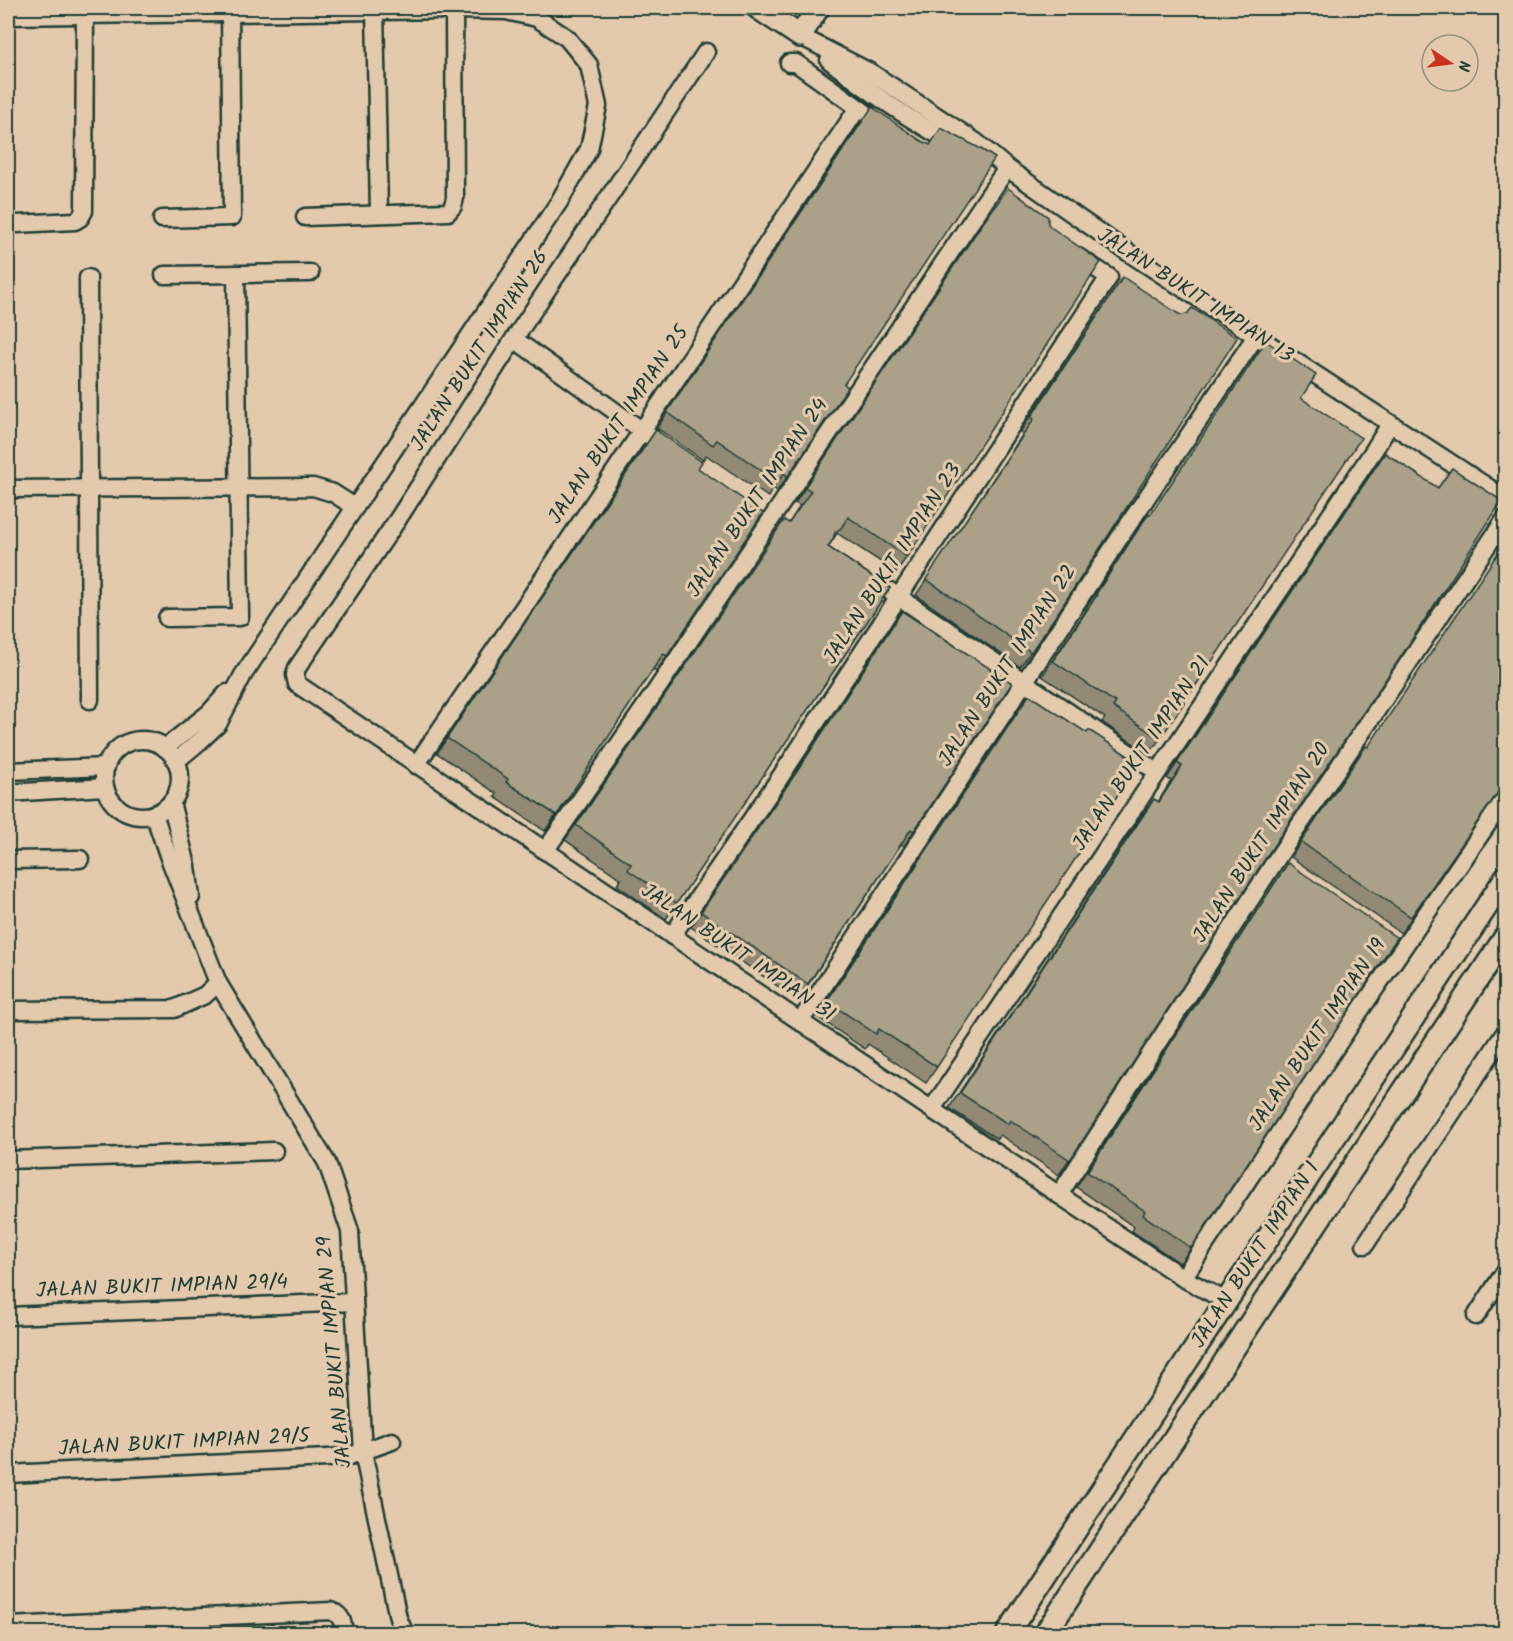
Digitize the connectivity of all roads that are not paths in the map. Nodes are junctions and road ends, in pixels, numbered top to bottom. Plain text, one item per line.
1 (758, 8) edge
2 (818, 8) edge
3 (375, 9) edge
4 (454, 9) edge
5 (230, 10) edge
6 (85, 11) edge
7 (8, 16) edge
8 (800, 36) junction
9 (706, 52) dead end
10 (789, 63) dead end
11 (858, 108) junction
12 (877, 121) edge
13 (1007, 168) junction
14 (379, 214) junction
15 (305, 217) dead end
16 (162, 219) dead end
17 (17, 224) dead end
18 (1065, 247) edge
19 (310, 273) dead end
20 (236, 274) junction
21 (164, 275) dead end
22 (88, 278) dead end
23 (1256, 336) junction
24 (514, 339) junction
25 (1390, 424) junction
26 (642, 431) junction
27 (661, 444) edge
28 (89, 488) junction
29 (238, 488) junction
30 (8, 489) edge
31 (1506, 499) edge
32 (355, 507) junction
33 (1506, 518) edge
34 (880, 585) edge
35 (898, 597) junction
36 (167, 618) dead end
37 (243, 675) junction
38 (295, 675) joint
39 (1024, 682) junction
40 (90, 700) dead end
41 (165, 748) junction
42 (176, 761) junction
43 (416, 765) junction
44 (106, 767) junction
45 (29, 770) junction
46 (8, 771) edge
47 (1157, 772) junction
48 (105, 787) junction
49 (30, 792) junction
50 (8, 793) edge
51 (1506, 797) edge
52 (171, 802) junction
53 (154, 814) junction
54 (544, 851) junction
55 (80, 859) dead end
56 (8, 860) edge
57 (1276, 860) junction
58 (1293, 872) edge
59 (1506, 877) edge
60 (194, 922) junction
61 (672, 936) junction
62 (1506, 936) edge
63 (218, 983) junction
64 (8, 1010) edge
65 (800, 1022) junction
66 (1506, 1030) edge
67 (932, 1110) junction
68 (274, 1151) dead end
69 (8, 1160) edge
70 (1059, 1195) junction
71 (1365, 1245) dead end
72 (1506, 1270) edge
73 (1183, 1278) junction
74 (1272, 1288) junction
75 (1226, 1301) junction
76 (354, 1302) junction
77 (8, 1316) edge
78 (1476, 1316) dead end
79 (1227, 1357) junction
80 (392, 1441) dead end
81 (363, 1452) junction
82 (8, 1474) edge
83 (8, 1626) edge
84 (344, 1634) edge
85 (405, 1634) edge
86 (1007, 1634) edge
87 (1044, 1634) edge

1 - 8 street, JALAN BUKIT IMPIAN 13
2 - 8 street
3 - 4 street
3 - 5 street
3 - 14 street
4 - 14 street
4 - 32 street
5 - 6 street
5 - 16 street
6 - 7 street
6 - 17 street
8 - 13 street, JALAN BUKIT IMPIAN 13
9 - 24 street, JALAN BUKIT IMPIAN 26
10 - 11 street
11 - 12 street
11 - 26 street, JALAN BUKIT IMPIAN 25
13 - 23 street, JALAN BUKIT IMPIAN 13
13 - 54 street, JALAN BUKIT IMPIAN 24
14 - 15 street
18 - 35 street, JALAN BUKIT IMPIAN 23
19 - 20 street
20 - 21 street
20 - 29 street
22 - 28 street
23 - 25 street, JALAN BUKIT IMPIAN 13
23 - 39 street, JALAN BUKIT IMPIAN 22
24 - 26 street
24 - 38 street, JALAN BUKIT IMPIAN 26
25 - 31 street, JALAN BUKIT IMPIAN 13
25 - 47 street, JALAN BUKIT IMPIAN 21
26 - 27 street
26 - 43 street, JALAN BUKIT IMPIAN 25
28 - 29 street
28 - 30 street
28 - 40 street
29 - 32 street
29 - 36 street
32 - 37 street
33 - 57 street, JALAN BUKIT IMPIAN 20
34 - 35 street
35 - 39 street
35 - 61 street, JALAN BUKIT IMPIAN 23
37 - 41 street
37 - 42 street
38 - 43 street, JALAN BUKIT IMPIAN 31
39 - 47 street
39 - 65 street, JALAN BUKIT IMPIAN 22
41 - 42 street
41 - 44 street
42 - 52 street
43 - 54 street, JALAN BUKIT IMPIAN 31
44 - 45 street
44 - 48 street
45 - 46 street
45 - 49 street
47 - 67 street, JALAN BUKIT IMPIAN 21
48 - 49 street
48 - 53 street
49 - 50 street
51 - 73 street, JALAN BUKIT IMPIAN 19
52 - 53 street
52 - 60 street, JALAN BUKIT IMPIAN 29
53 - 60 street, JALAN BUKIT IMPIAN 29
54 - 61 street, JALAN BUKIT IMPIAN 31
55 - 56 street
57 - 58 street
57 - 70 street, JALAN BUKIT IMPIAN 20
59 - 75 street, JALAN BUKIT IMPIAN 1
60 - 63 street, JALAN BUKIT IMPIAN 29
61 - 65 street, JALAN BUKIT IMPIAN 31
62 - 74 street, JALAN BUKIT IMPIAN 1
63 - 64 street
63 - 76 street, JALAN BUKIT IMPIAN 29
65 - 67 street, JALAN BUKIT IMPIAN 31
66 - 71 street
67 - 70 street, JALAN BUKIT IMPIAN 31
68 - 69 street
70 - 73 street, JALAN BUKIT IMPIAN 31
72 - 78 street
73 - 75 street
74 - 75 street
74 - 79 street, JALAN BUKIT IMPIAN 1
75 - 79 street
75 - 86 street, JALAN BUKIT IMPIAN 1
76 - 77 street, JALAN BUKIT IMPIAN 29/4
76 - 81 street, JALAN BUKIT IMPIAN 29
79 - 87 street, JALAN BUKIT IMPIAN 1
80 - 81 street, JALAN BUKIT IMPIAN 29/5
81 - 82 street, JALAN BUKIT IMPIAN 29/5
81 - 85 street, JALAN BUKIT IMPIAN 29
83 - 84 street

